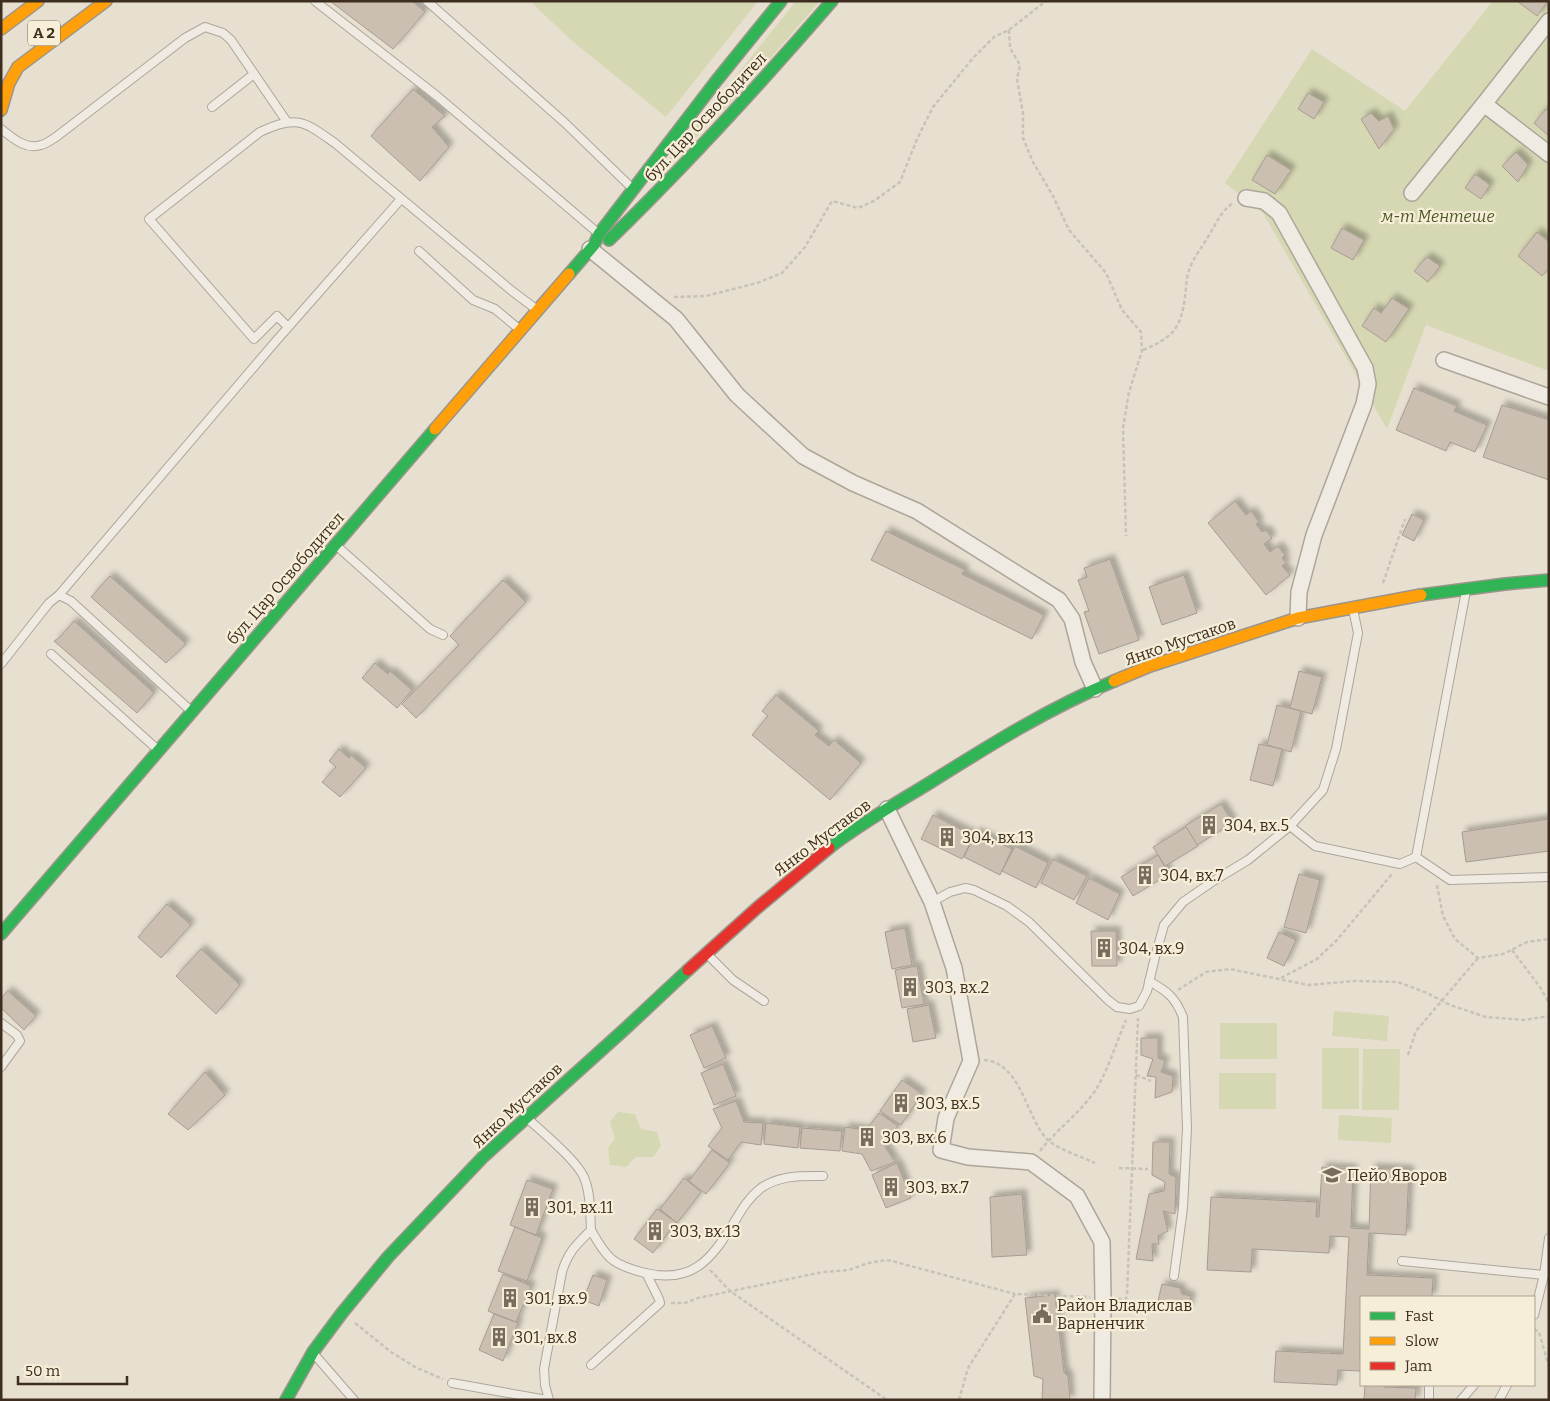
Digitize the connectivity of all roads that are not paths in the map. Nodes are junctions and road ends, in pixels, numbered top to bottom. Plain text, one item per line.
1 (38, 1) edge
2 (87, 1) edge
3 (106, 1) edge
4 (315, 1) edge
5 (427, 1) edge
6 (781, 1) edge
7 (832, 1) edge
8 (1549, 21) edge
9 (1, 29) edge
10 (9, 60) dead end
11 (254, 74) junction
12 (1484, 104) junction
13 (212, 107) dead end
14 (1, 110) edge
15 (287, 122) junction
16 (1, 129) edge
17 (1549, 154) edge
18 (633, 190) junction
19 (1412, 193) dead end
20 (1246, 198) road end
21 (401, 199) junction
22 (594, 242) junction
23 (419, 251) dead end
24 (538, 310) junction
25 (288, 327) junction
26 (520, 330) junction
27 (1444, 360) dead end
28 (1549, 398) edge
29 (335, 544) junction
30 (1549, 580) edge
31 (1466, 589) junction
32 (60, 595) junction
33 (1352, 607) junction
34 (1298, 618) junction
35 (443, 635) dead end
36 (52, 654) dead end
37 (1, 664) edge
38 (1095, 689) junction
39 (192, 712) junction
40 (159, 750) junction
41 (887, 809) junction
42 (1290, 826) junction
43 (1416, 857) junction
44 (1549, 878) edge
45 (932, 902) junction
46 (1, 934) edge
47 (705, 953) junction
48 (1149, 981) junction
49 (764, 1002) dead end
50 (1, 1023) edge
51 (1, 1067) edge
52 (526, 1117) junction
53 (823, 1176) dead end
54 (591, 1230) junction
55 (1549, 1238) edge
56 (1402, 1260) dead end
57 (646, 1273) junction
58 (1544, 1275) junction
59 (1174, 1276) dead end
60 (1535, 1311) edge
61 (313, 1352) junction
62 (591, 1365) dead end
63 (452, 1383) road end
64 (1429, 1386) edge
65 (1473, 1386) edge
66 (1506, 1386) edge
67 (286, 1400) edge
68 (354, 1400) edge
69 (548, 1400) edge
70 (1102, 1400) edge
71 (1429, 1400) edge
72 (1461, 1400) edge
73 (1499, 1400) edge

1 - 9 main road, A 2
2 - 10 main road, A 2
3 - 14 main road
4 - 22 lane
5 - 18 lane
6 - 18 main road, бул. Цар Освободител
7 - 22 main road, бул. Цар Освободител
8 - 12 street
11 - 13 lane
11 - 15 lane
11 - 16 lane
12 - 17 street
12 - 19 street
15 - 21 lane
15 - 25 lane
18 - 22 main road, бул. Цар Освободител
20 - 34 street
21 - 24 lane
21 - 25 lane
22 - 24 main road, бул. Цар Освободител
22 - 38 street
23 - 26 lane
24 - 26 main road, бул. Цар Освободител
25 - 32 lane
26 - 29 main road, бул. Цар Освободител
27 - 28 street
29 - 35 lane
29 - 39 main road, бул. Цар Освободител
30 - 31 main road, Янко Мустаков
31 - 33 main road, Янко Мустаков
31 - 43 lane
32 - 37 lane
32 - 39 lane
33 - 34 main road, Янко Мустаков
33 - 42 lane
34 - 38 main road, Янко Мустаков
36 - 40 lane
38 - 41 main road, Янко Мустаков
39 - 40 main road, бул. Цар Освободител
40 - 46 main road, бул. Цар Освободител
41 - 45 street
41 - 47 main road, Янко Мустаков
42 - 43 lane
42 - 48 lane
43 - 44 lane
45 - 48 lane
45 - 70 street
47 - 49 lane
47 - 52 main road, Янко Мустаков
48 - 59 lane
50 - 51 lane
52 - 54 lane
52 - 61 main road, Янко Мустаков
53 - 57 lane
54 - 57 lane
54 - 69 lane
55 - 58 lane
56 - 58 lane
57 - 62 lane
58 - 60 lane
61 - 67 main road, Янко Мустаков
61 - 68 lane
63 - 69 lane
64 - 71 lane
65 - 72 lane
66 - 73 lane

